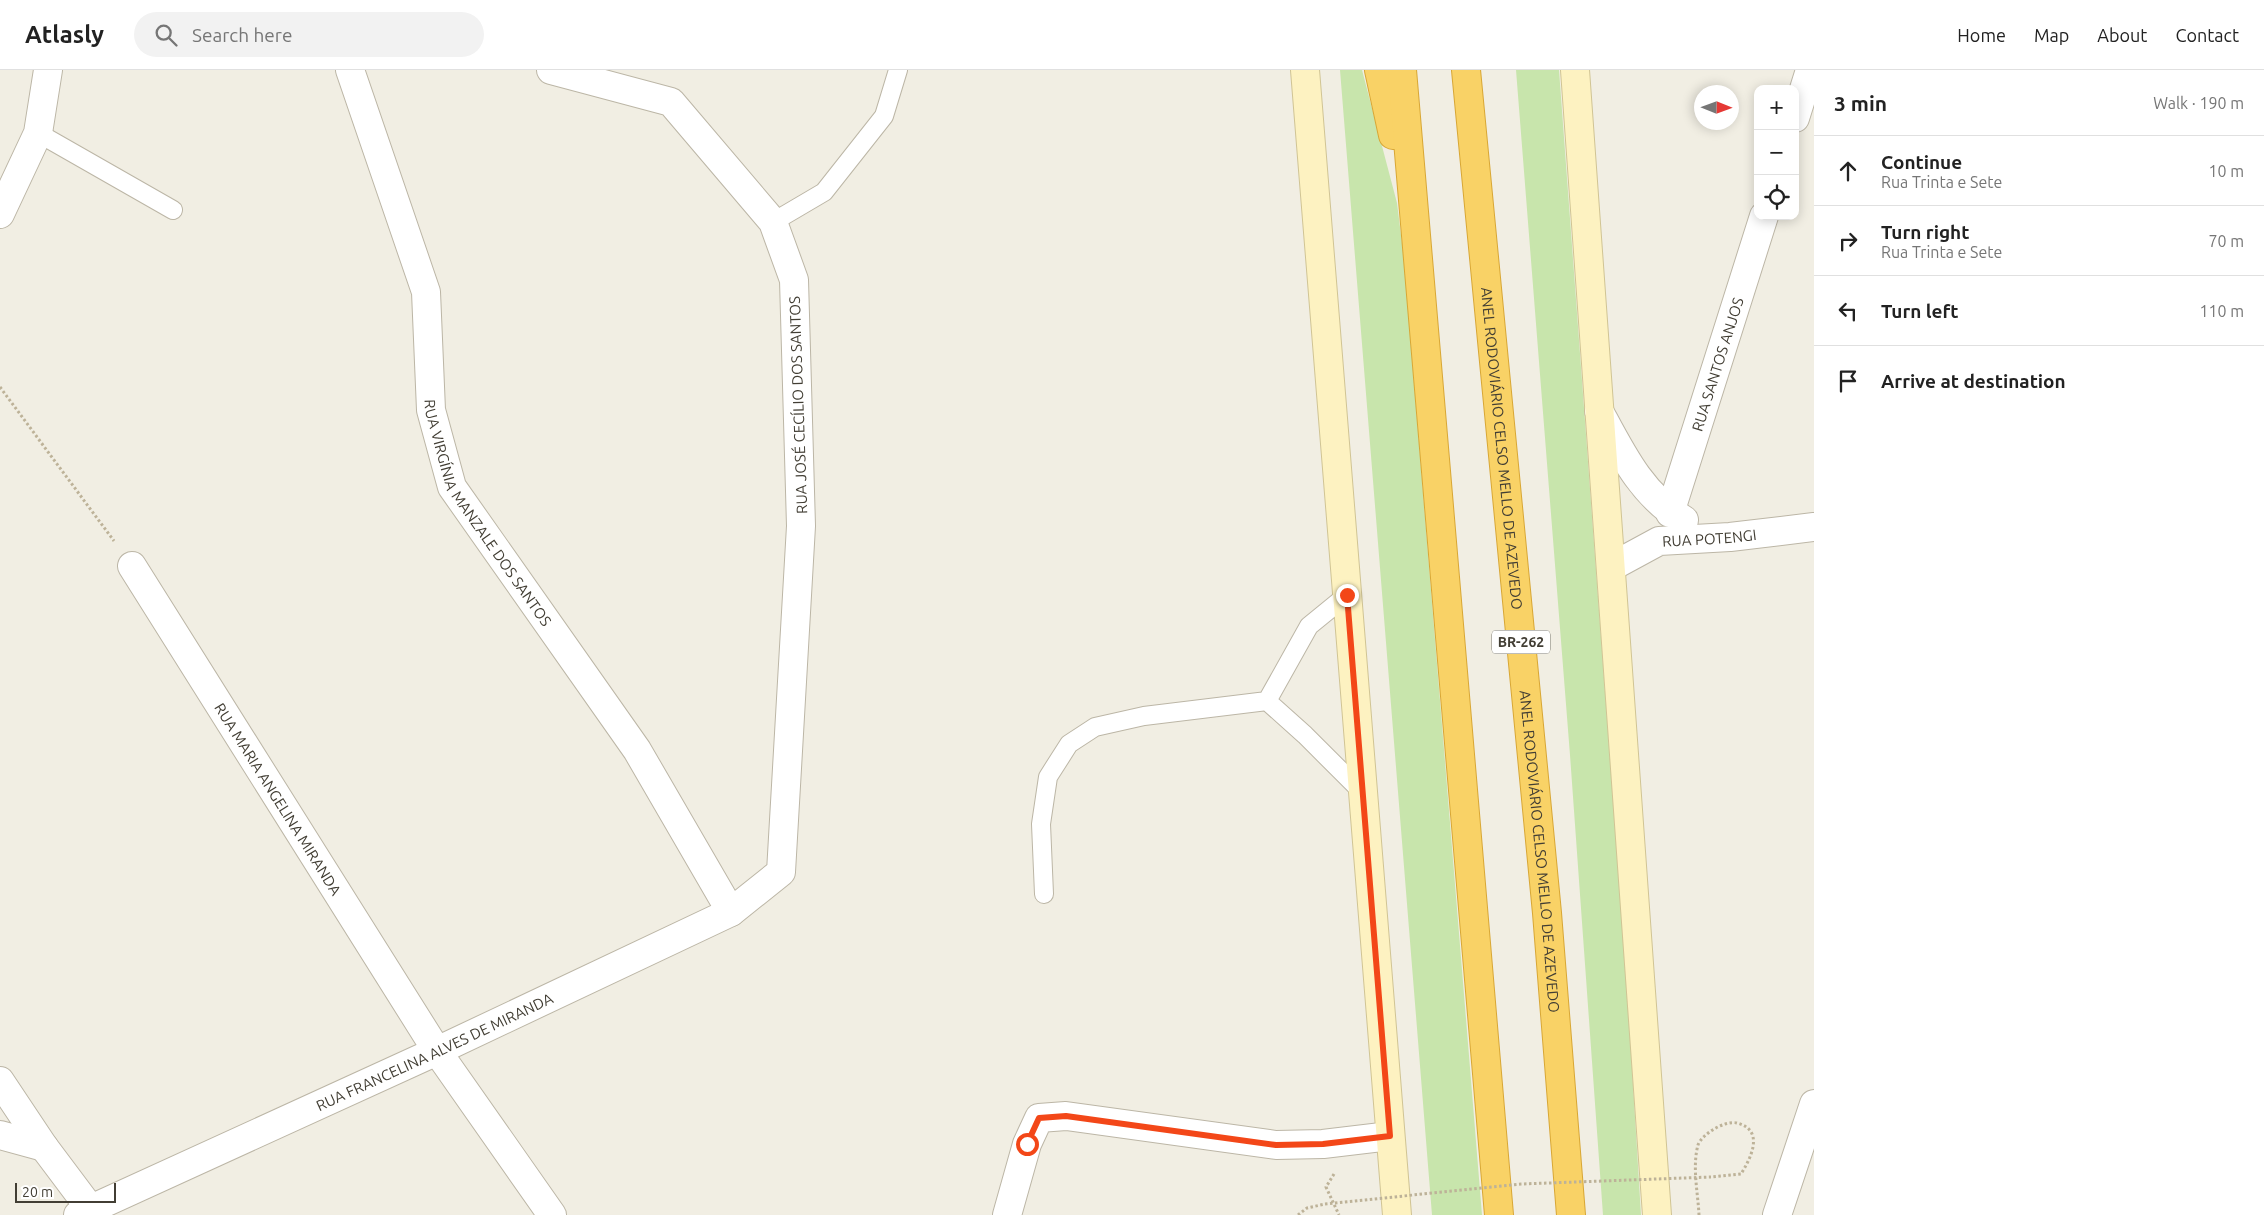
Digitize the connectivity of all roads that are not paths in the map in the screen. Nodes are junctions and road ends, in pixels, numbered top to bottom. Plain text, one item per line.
1 (48, 70) edge
2 (350, 70) edge
3 (551, 70) edge
4 (898, 70) edge
5 (1305, 70) edge
6 (1379, 70) edge
7 (1402, 70) edge
8 (1466, 70) edge
9 (1575, 70) edge
10 (1810, 70) edge
11 (1799, 105) edge
12 (38, 133) junction
13 (174, 210) dead end
14 (0, 214) edge
15 (1763, 220) edge
16 (773, 222) junction
17 (1416, 241) junction
18 (1599, 411) junction
19 (1670, 512) junction
20 (1814, 527) edge
21 (1730, 538) junction
22 (132, 566) road end
23 (1610, 567) junction
24 (1347, 595) junction
25 (1267, 701) junction
26 (1363, 793) junction
27 (781, 872) joint
28 (1044, 894) dead end
29 (731, 912) junction
30 (437, 1050) junction
31 (0, 1081) edge
32 (1814, 1104) edge
33 (0, 1135) edge
34 (1390, 1136) junction
35 (44, 1147) junction
36 (88, 1213) edge
37 (552, 1215) edge
38 (1007, 1215) edge
39 (1397, 1215) edge
40 (1499, 1215) edge
41 (1571, 1215) edge
42 (1657, 1215) edge
43 (1777, 1215) edge

1 - 12 street
2 - 29 street, RUA VIRGÍNIA MANZALE DOS SANTOS
3 - 16 street, RUA JOSÉ CECÍLIO DOS SANTOS
4 - 16 lane
5 - 24 main road
6 - 17 highway
7 - 17 highway
8 - 41 highway, ANEL RODOVIÁRIO CELSO MELLO DE AZEVEDO / BR-262
9 - 18 main road
10 - 11 street
12 - 13 lane
12 - 14 street
15 - 19 street, RUA SANTOS ANJOS
16 - 27 street, RUA JOSÉ CECÍLIO DOS SANTOS
17 - 40 highway
18 - 19 street
18 - 23 main road
19 - 21 street
20 - 21 street, RUA POTENGI
21 - 23 street, RUA POTENGI
22 - 30 street, RUA MARIA ANGELINA MIRANDA
23 - 42 main road
24 - 25 lane
24 - 26 main road
25 - 26 lane
25 - 28 lane
26 - 34 main road
27 - 29 street, RUA FRANCELINA ALVES DE MIRANDA
29 - 30 street, RUA FRANCELINA ALVES DE MIRANDA
30 - 36 street, RUA FRANCELINA ALVES DE MIRANDA
30 - 37 street, RUA MARIA ANGELINA MIRANDA
31 - 35 street
32 - 43 street
33 - 35 street
34 - 38 street
34 - 39 main road
35 - 36 street

